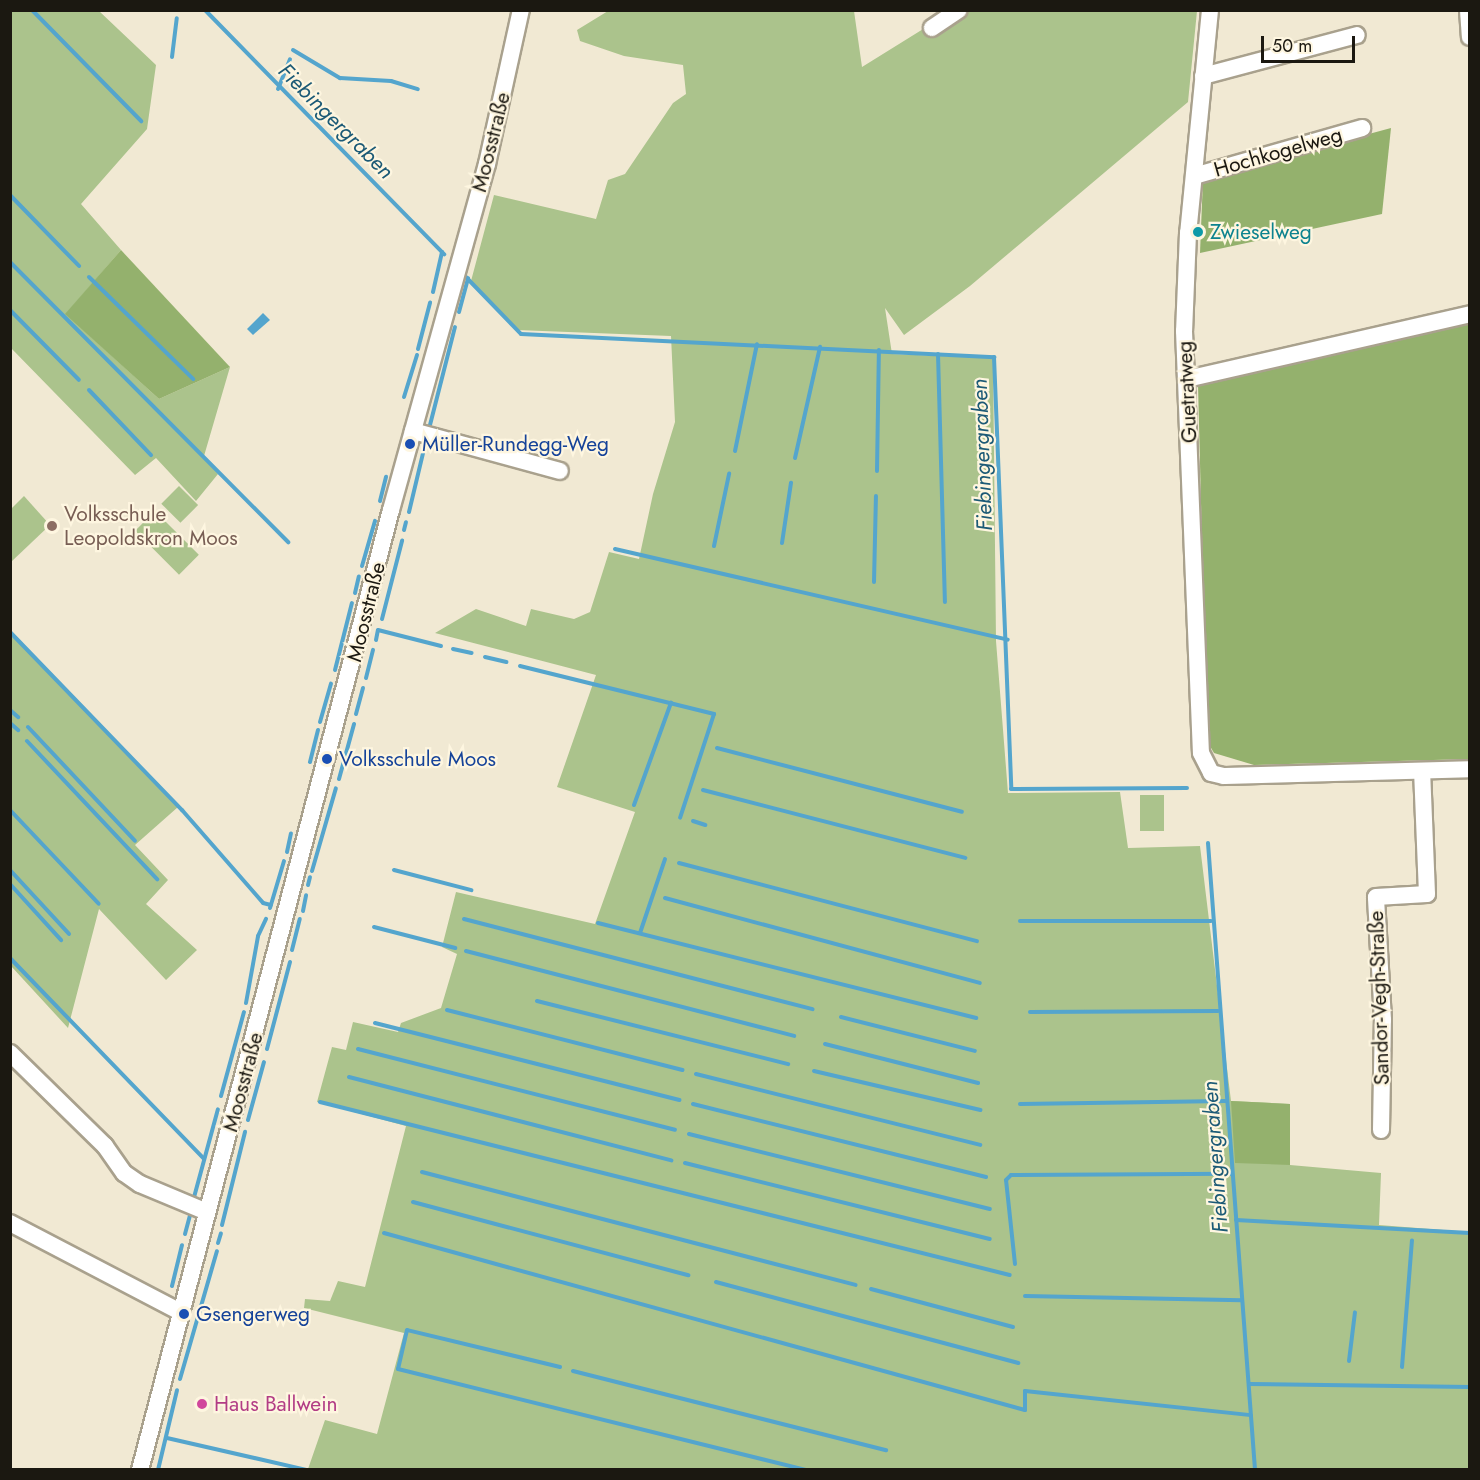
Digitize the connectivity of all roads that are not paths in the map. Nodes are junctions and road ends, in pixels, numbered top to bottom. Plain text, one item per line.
1 (521, 10) edge
2 (959, 10) edge
3 (1210, 10) edge
4 (1468, 10) edge
5 (932, 28) dead end
6 (1358, 35) dead end
7 (1470, 37) edge
8 (1203, 76) junction
9 (1362, 128) dead end
10 (1194, 176) junction
11 (1470, 314) edge
12 (1187, 379) junction
13 (413, 431) junction
14 (560, 471) dead end
15 (1470, 769) edge
16 (1422, 771) junction
17 (10, 1053) edge
18 (1381, 1130) dead end
19 (207, 1212) junction
20 (10, 1223) edge
21 (180, 1312) junction
22 (140, 1470) edge

1 - 13 street, Moosstraße
2 - 5 street
3 - 8 street, Guetratweg
4 - 7 street
6 - 8 street
8 - 10 street, Guetratweg
9 - 10 street, Hochkogelweg
10 - 12 street, Guetratweg
11 - 12 street
12 - 16 street, Guetratweg
13 - 14 street
13 - 19 street, Moosstraße
15 - 16 street
16 - 18 street, Sandor-Vegh-Straße
17 - 19 street
19 - 21 street, Moosstraße
20 - 21 street
21 - 22 street, Moosstraße

